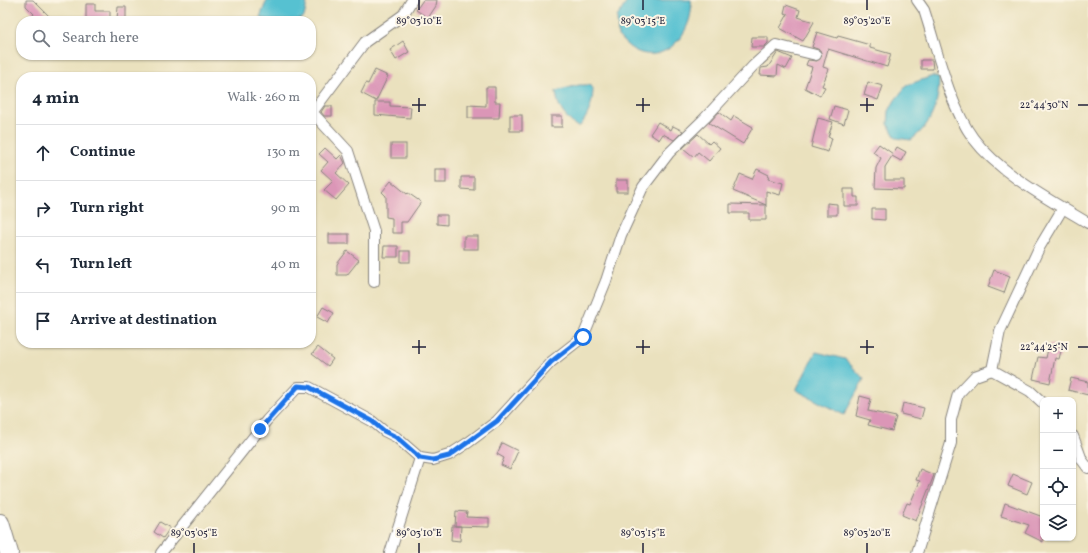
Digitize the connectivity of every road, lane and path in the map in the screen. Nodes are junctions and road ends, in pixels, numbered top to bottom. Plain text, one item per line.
1 (412, 0) edge
2 (917, 0) edge
3 (816, 55) dead end
4 (316, 108) edge
5 (316, 117) edge
6 (1063, 208) junction
7 (1088, 223) edge
8 (374, 282) dead end
9 (992, 370) junction
10 (1040, 400) edge
11 (1076, 444) edge
12 (420, 458) junction
13 (1088, 468) edge
14 (0, 523) edge
15 (9, 553) edge
16 (160, 553) edge
17 (390, 553) edge
18 (917, 553) edge

1 - 4 street
2 - 6 street
3 - 12 street
5 - 8 street
6 - 7 street
6 - 9 street
9 - 10 street
9 - 18 street
11 - 13 street
12 - 16 street
12 - 17 street
14 - 15 highway

